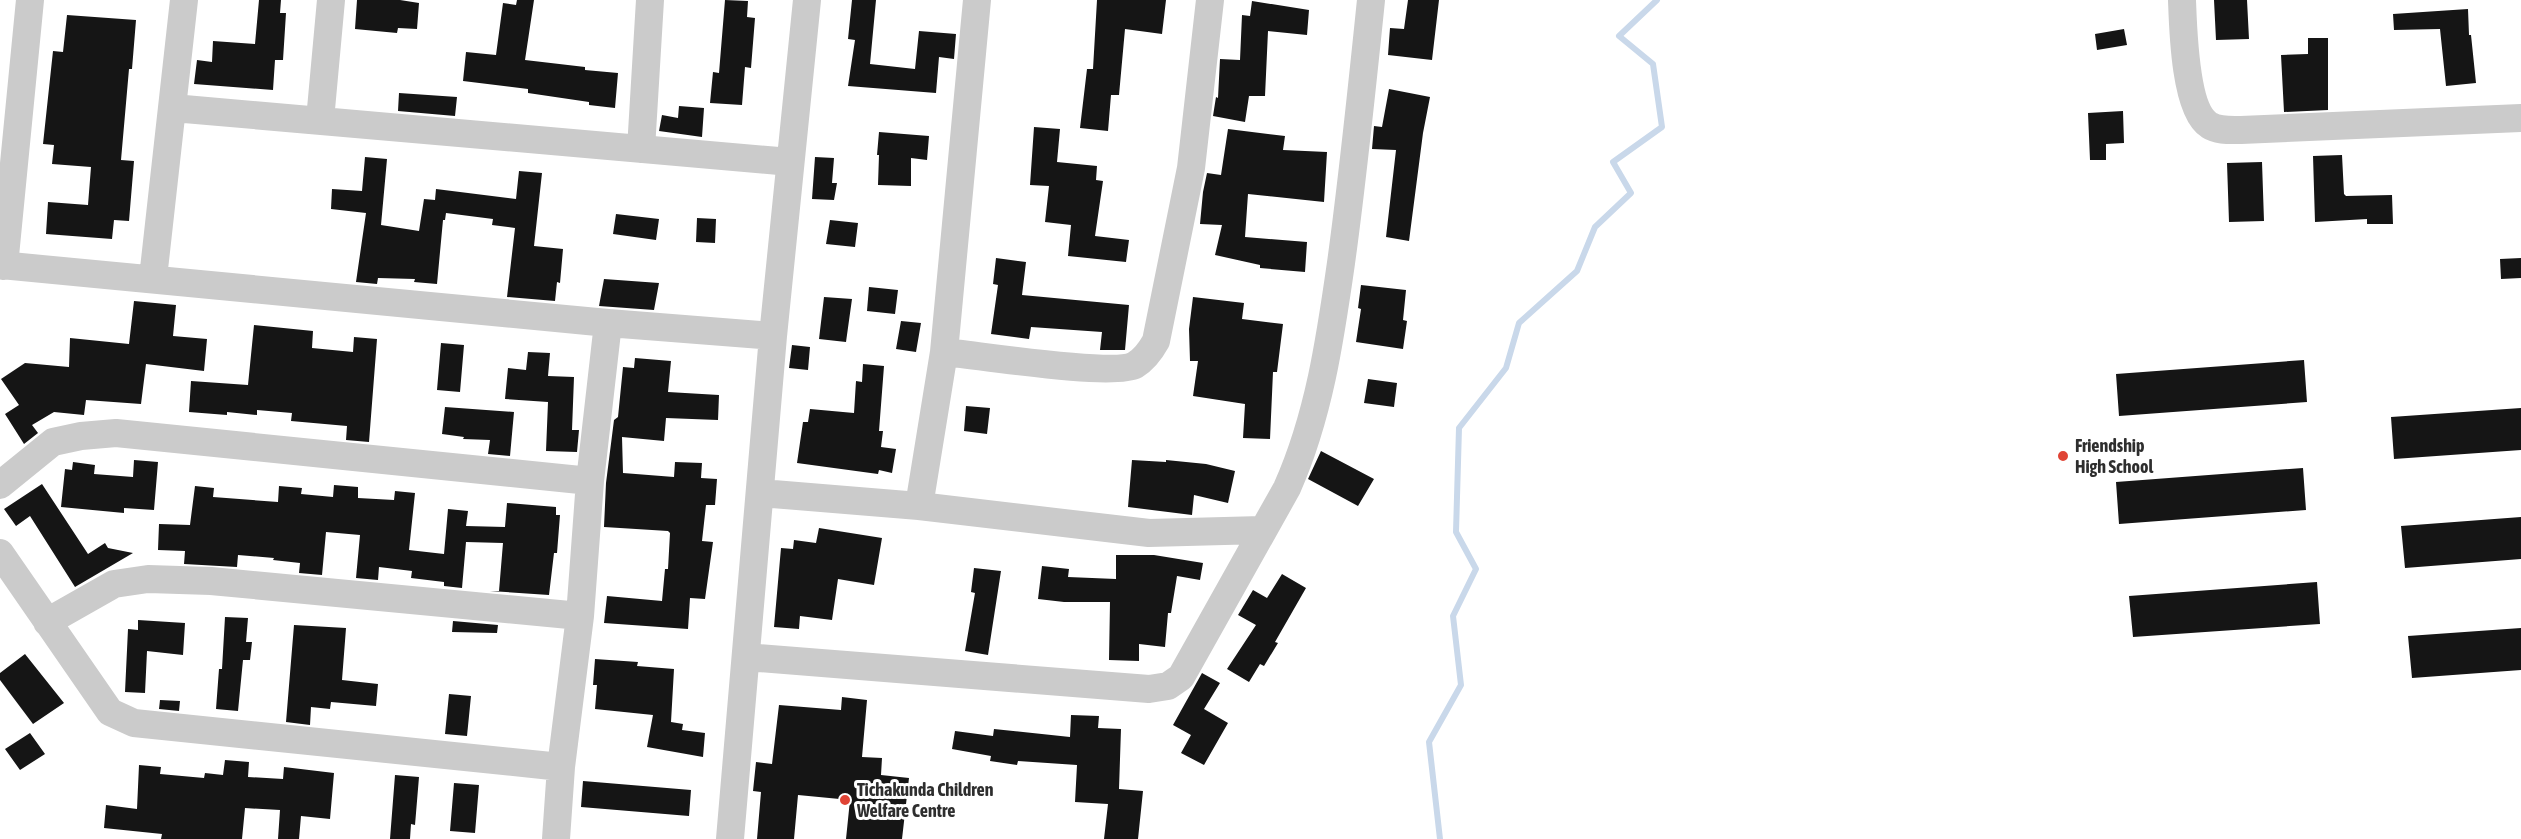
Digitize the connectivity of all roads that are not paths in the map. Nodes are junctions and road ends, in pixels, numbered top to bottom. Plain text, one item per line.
1 (30, 0) edge
2 (184, 0) edge
3 (331, 0) edge
4 (650, 0) edge
5 (807, 0) edge
6 (977, 0) edge
7 (1210, 0) edge
8 (1371, 0) edge
9 (2182, 0) edge
10 (173, 108) junction
11 (2521, 118) edge
12 (320, 120) junction
13 (641, 149) junction
14 (790, 162) junction
15 (2, 265) edge
16 (153, 278) junction
17 (608, 323) junction
18 (773, 336) junction
19 (944, 352) junction
20 (590, 481) junction
21 (0, 485) edge
22 (760, 493) junction
23 (919, 506) junction
24 (1262, 530) junction
25 (0, 553) edge
26 (579, 616) junction
27 (47, 622) junction
28 (746, 657) junction
29 (561, 767) junction
30 (556, 839) edge
31 (730, 839) edge

1 - 15 street
2 - 10 street
3 - 12 street
4 - 13 street
5 - 14 street
6 - 19 street
7 - 19 street
8 - 24 street
9 - 11 street
10 - 12 street
10 - 16 street
12 - 13 street
13 - 14 street
14 - 18 street
15 - 16 street
16 - 17 street
17 - 18 street
17 - 20 street
18 - 22 street
19 - 23 street
20 - 21 street
20 - 26 street
22 - 23 street
22 - 28 street
23 - 24 street
24 - 28 street
25 - 27 street
26 - 27 street
26 - 29 street
27 - 29 street
28 - 31 street
29 - 30 street

